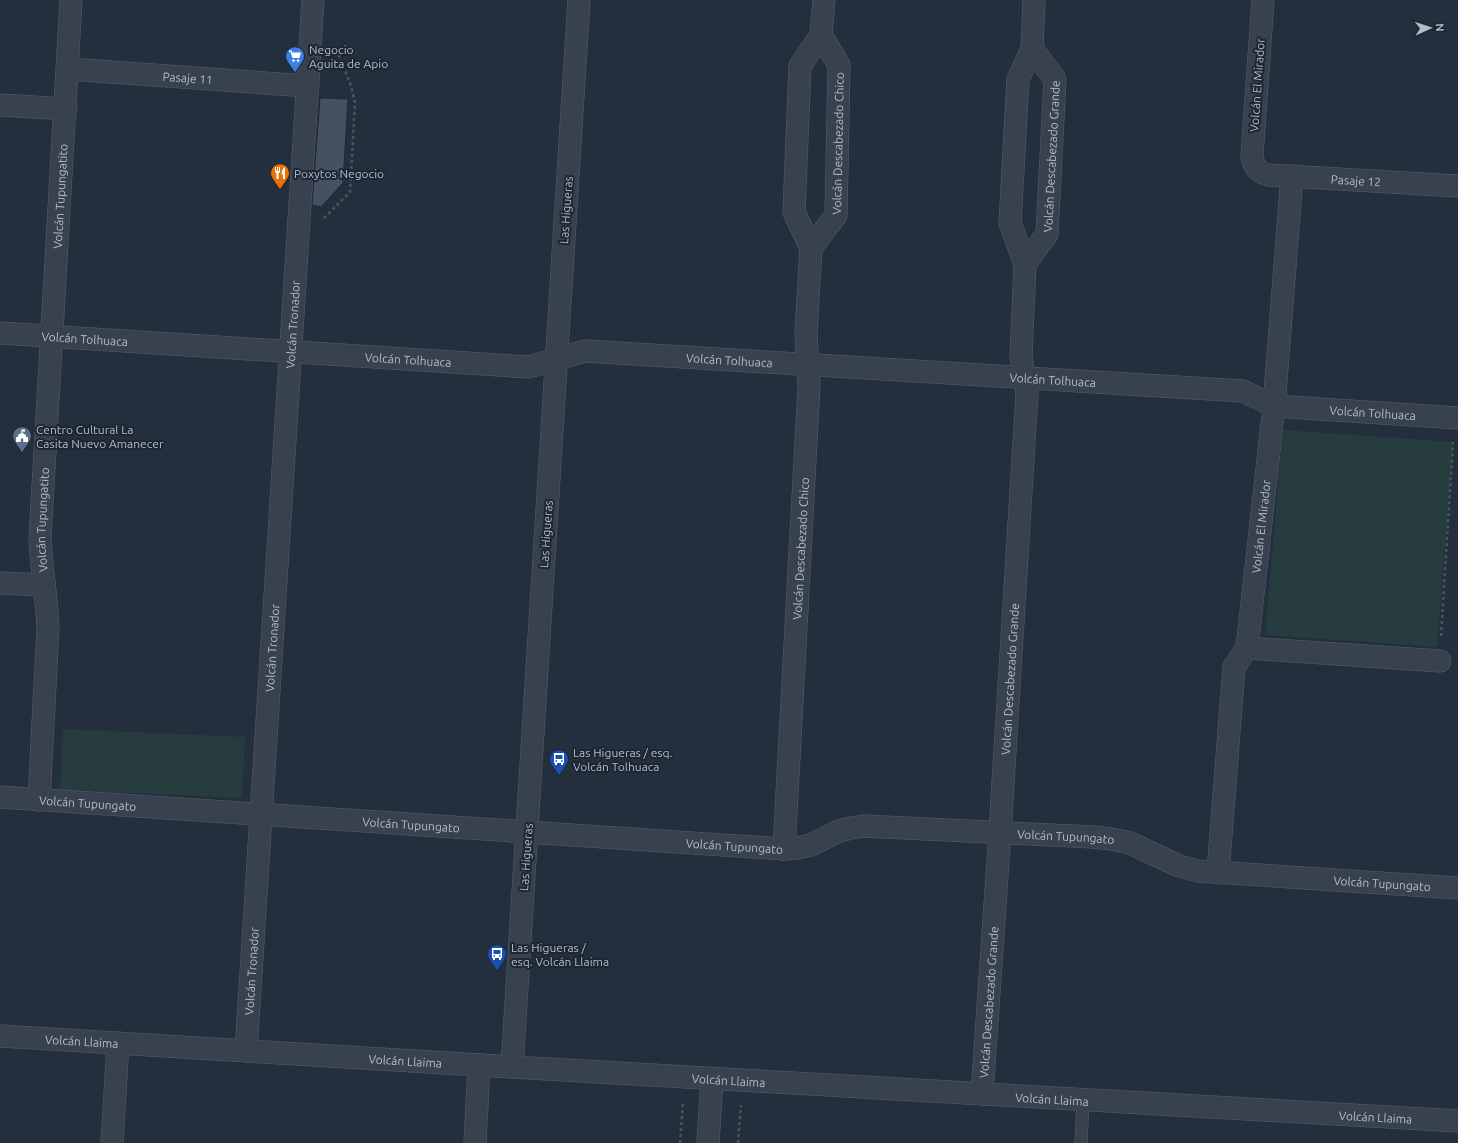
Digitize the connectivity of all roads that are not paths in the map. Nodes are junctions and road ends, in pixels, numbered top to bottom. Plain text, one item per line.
1 (72, 0) edge
2 (313, 0) edge
3 (579, 0) edge
4 (824, 0) edge
5 (1034, 0) edge
6 (1263, 0) edge
7 (821, 35) junction
8 (1032, 49) junction
9 (68, 69) junction
10 (308, 86) junction
11 (0, 105) edge
12 (66, 109) junction
13 (1256, 169) joint
14 (1292, 176) junction
15 (1458, 186) edge
16 (810, 248) junction
17 (1025, 264) junction
18 (0, 333) edge
19 (52, 337) junction
20 (291, 352) junction
21 (556, 359) junction
22 (808, 365) junction
23 (1024, 378) junction
24 (1274, 406) junction
25 (1456, 418) edge
26 (0, 582) edge
27 (44, 585) junction
28 (1247, 648) junction
29 (1440, 661) road end
30 (0, 797) edge
31 (39, 800) junction
32 (262, 814) junction
33 (527, 831) junction
34 (1000, 832) junction
35 (784, 849) junction
36 (1218, 873) junction
37 (1458, 888) edge
38 (0, 1036) edge
39 (118, 1043) junction
40 (246, 1051) junction
41 (479, 1065) junction
42 (512, 1067) junction
43 (712, 1079) junction
44 (982, 1094) junction
45 (1083, 1102) junction
46 (1458, 1121) edge
47 (112, 1143) edge
48 (475, 1143) edge
49 (708, 1143) edge
50 (1081, 1143) edge

1 - 9 street, Volcán Tupungatito
2 - 10 street, Volcán Tronador
3 - 21 street, Las Higueras
4 - 7 street, Volcán Descabezado Chico
5 - 8 street, Volcán Descabezado Grande
6 - 13 street, Volcán El Mirador
7 - 16 street, Volcán Descabezado Chico
7 - 16 street, Volcán Descabezado Chico
8 - 17 street, Volcán Descabezado Grande
8 - 17 street, Volcán Descabezado Grande
9 - 10 street, Pasaje 11
9 - 12 street, Volcán Tupungatito
10 - 20 street, Volcán Tronador
11 - 12 street
12 - 19 street, Volcán Tupungatito
13 - 14 street, Pasaje 12
14 - 15 street, Pasaje 12
14 - 24 street, Volcán El Mirador
16 - 22 street, Volcán Descabezado Chico
17 - 23 street, Volcán Descabezado Grande
18 - 19 street, Volcán Tolhuaca
19 - 20 street, Volcán Tolhuaca
19 - 27 street, Volcán Tupungatito
20 - 21 street, Volcán Tolhuaca
20 - 32 street, Volcán Tronador
21 - 22 street, Volcán Tolhuaca
21 - 33 street, Las Higueras
22 - 23 street, Volcán Tolhuaca
22 - 35 street, Volcán Descabezado Chico
23 - 24 street, Volcán Tolhuaca
23 - 34 street, Volcán Descabezado Grande
24 - 25 street, Volcán Tolhuaca
24 - 28 street, Volcán El Mirador
26 - 27 street
27 - 31 street, Volcán Tupungatito
28 - 29 street
28 - 36 street, Volcán El Mirador
30 - 31 street, Volcán Tupungato
31 - 32 street, Volcán Tupungato
32 - 33 street, Volcán Tupungato
32 - 40 street, Volcán Tronador
33 - 35 street, Volcán Tupungato
33 - 42 street, Las Higueras
34 - 35 street, Volcán Tupungato
34 - 36 street, Volcán Tupungato
34 - 44 street, Volcán Descabezado Grande
36 - 37 street, Volcán Tupungato
38 - 39 street, Volcán Llaima
39 - 40 street, Volcán Llaima
39 - 47 street
40 - 41 street, Volcán Llaima
41 - 42 street, Volcán Llaima
41 - 48 street
42 - 43 street, Volcán Llaima
43 - 44 street, Volcán Llaima
43 - 49 street
44 - 45 street, Volcán Llaima
45 - 46 street, Volcán Llaima
45 - 50 lane

